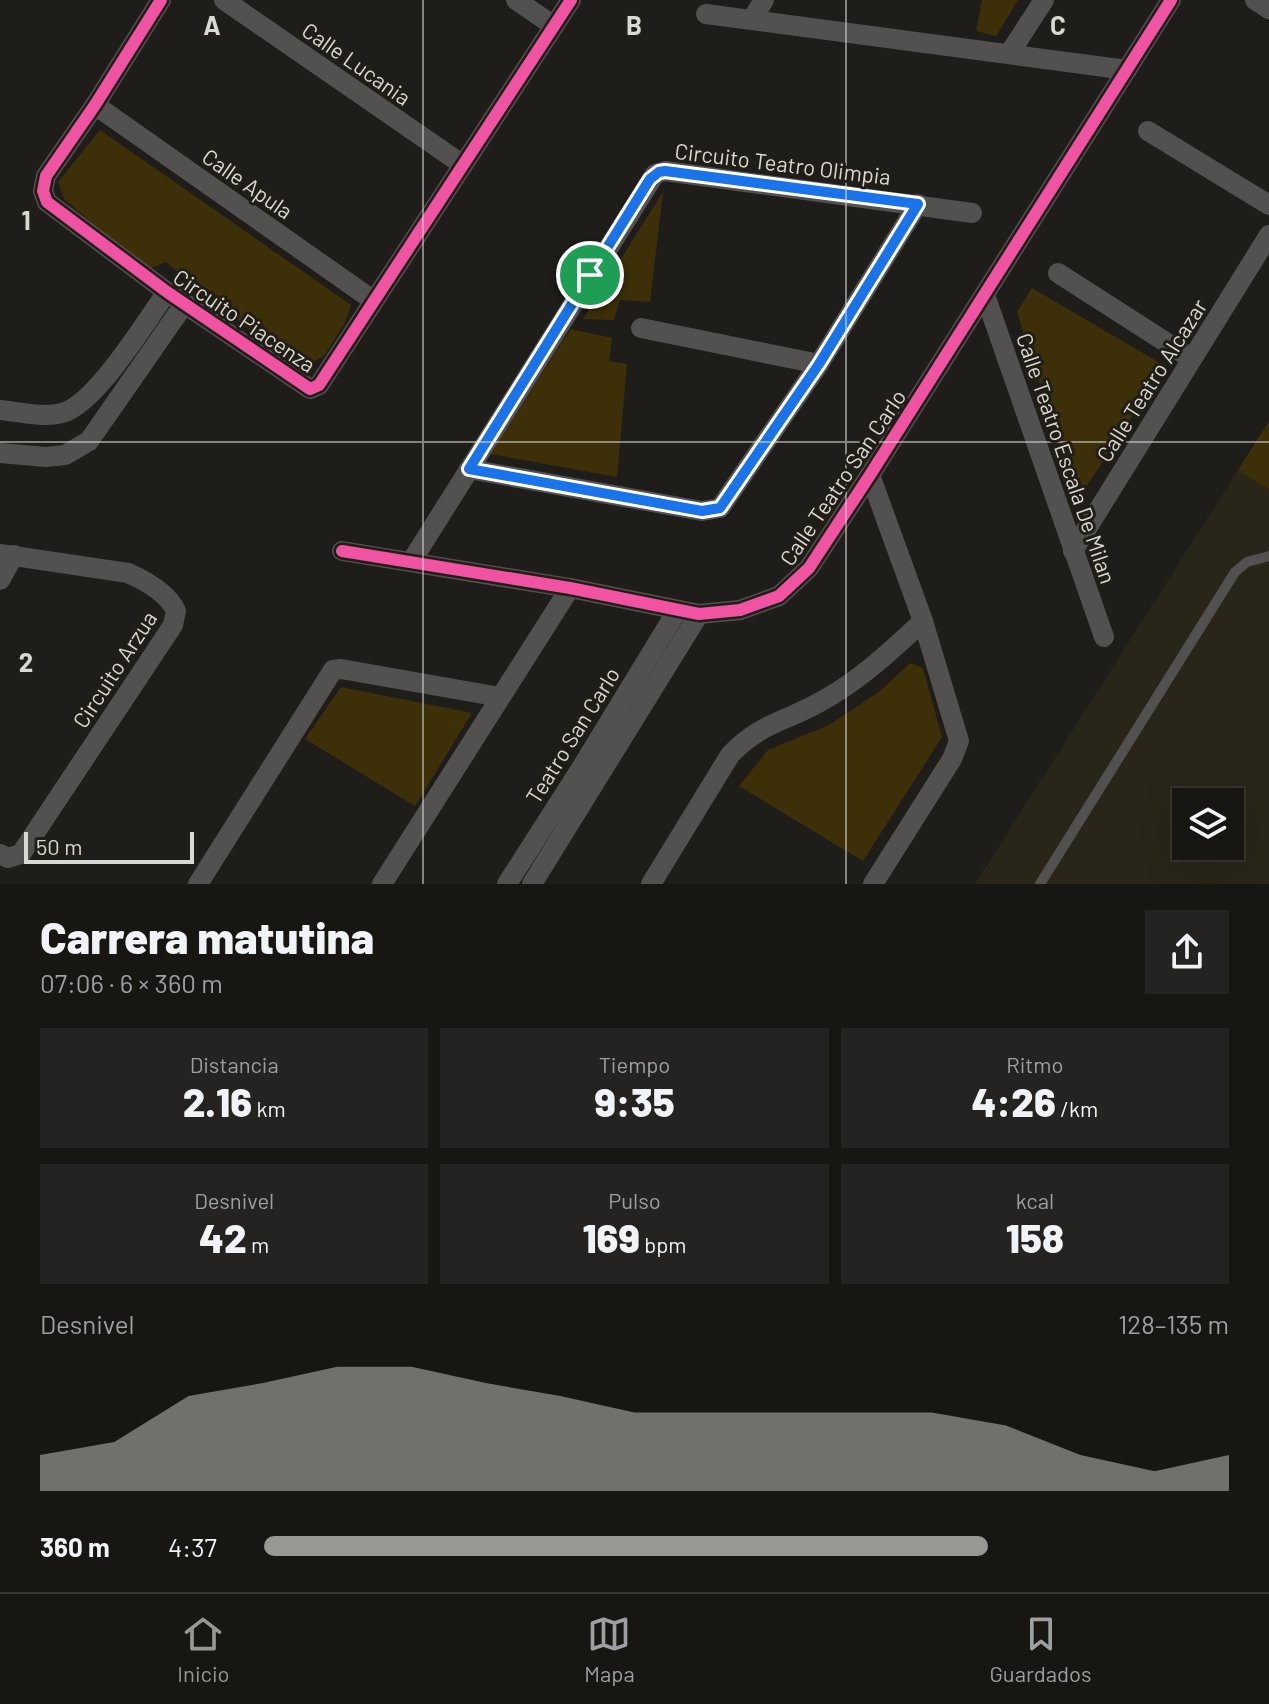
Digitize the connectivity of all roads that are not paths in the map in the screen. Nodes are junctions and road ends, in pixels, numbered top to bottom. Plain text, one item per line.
1 (161, 0) edge
2 (224, 0) edge
3 (516, 0) edge
4 (571, 0) edge
5 (764, 0) edge
6 (1044, 0) edge
7 (1171, 0) edge
8 (1255, 0) edge
9 (1269, 9) edge
10 (706, 14) dead end
11 (752, 19) junction
12 (554, 26) junction
13 (1009, 54) junction
14 (1127, 70) junction
15 (95, 105) junction
16 (1148, 131) dead end
17 (463, 165) junction
18 (918, 204) junction
19 (1269, 205) edge
20 (972, 213) dead end
21 (1269, 235) edge
22 (1058, 273) dead end
23 (985, 295) junction
24 (176, 297) junction
25 (374, 301) junction
26 (641, 328) dead end
27 (1192, 359) junction
28 (819, 364) junction
29 (0, 410) edge
30 (0, 453) edge
31 (469, 469) junction
32 (870, 475) junction
33 (342, 551) dead end
34 (1073, 551) junction
35 (7, 555) edge
36 (1269, 556) edge
37 (411, 562) junction
38 (0, 580) edge
39 (570, 588) junction
40 (677, 611) junction
41 (699, 614) junction
42 (923, 621) junction
43 (1104, 637) dead end
44 (500, 697) junction
45 (0, 854) edge
46 (198, 884) edge
47 (382, 884) edge
48 (507, 884) edge
49 (532, 884) edge
50 (651, 884) edge
51 (873, 884) edge
52 (1040, 884) edge

1 - 15 street, Circuito Piacenza
2 - 17 street, Calle Lucania
3 - 12 street
4 - 12 street, Circuito Piacenza
5 - 11 street
6 - 13 street
7 - 14 street, Calle Teatro San Carlo
8 - 9 street
10 - 11 street
11 - 13 street
12 - 17 street, Circuito Piacenza
13 - 14 street
14 - 23 street, Calle Teatro San Carlo
15 - 24 street, Circuito Piacenza
15 - 25 street, Calle Apula
16 - 19 street
17 - 25 street, Circuito Piacenza
18 - 20 street, Circuito Teatro Olimpia
18 - 28 street, Circuito Teatro Olimpia
18 - 31 street, Circuito Teatro Olimpia
21 - 27 street, Calle Teatro Alcazar
22 - 27 street
23 - 32 street, Calle Teatro San Carlo
23 - 34 street, Calle Teatro Escala De Milan
24 - 25 street, Circuito Piacenza
24 - 29 street, Circuito Piacenza
24 - 30 street, Circuito Piacenza
26 - 28 street
27 - 34 street, Calle Teatro Alcazar
28 - 31 street, Circuito Teatro Olimpia
31 - 37 street, Circuito Teatro Olimpia
32 - 41 street, Calle Teatro San Carlo
32 - 42 street
33 - 37 street, Calle Teatro San Carlo
34 - 43 street, Calle Teatro Escala De Milan
35 - 38 street
35 - 45 street, Circuito Arzua
36 - 52 lane
37 - 39 street, Calle Teatro San Carlo
39 - 40 street, Calle Teatro San Carlo
39 - 44 street
40 - 41 street, Calle Teatro San Carlo
40 - 48 street, Teatro San Carlo
41 - 49 street, Teatro San Carlo
42 - 50 street
42 - 51 street
44 - 46 street
44 - 47 street

